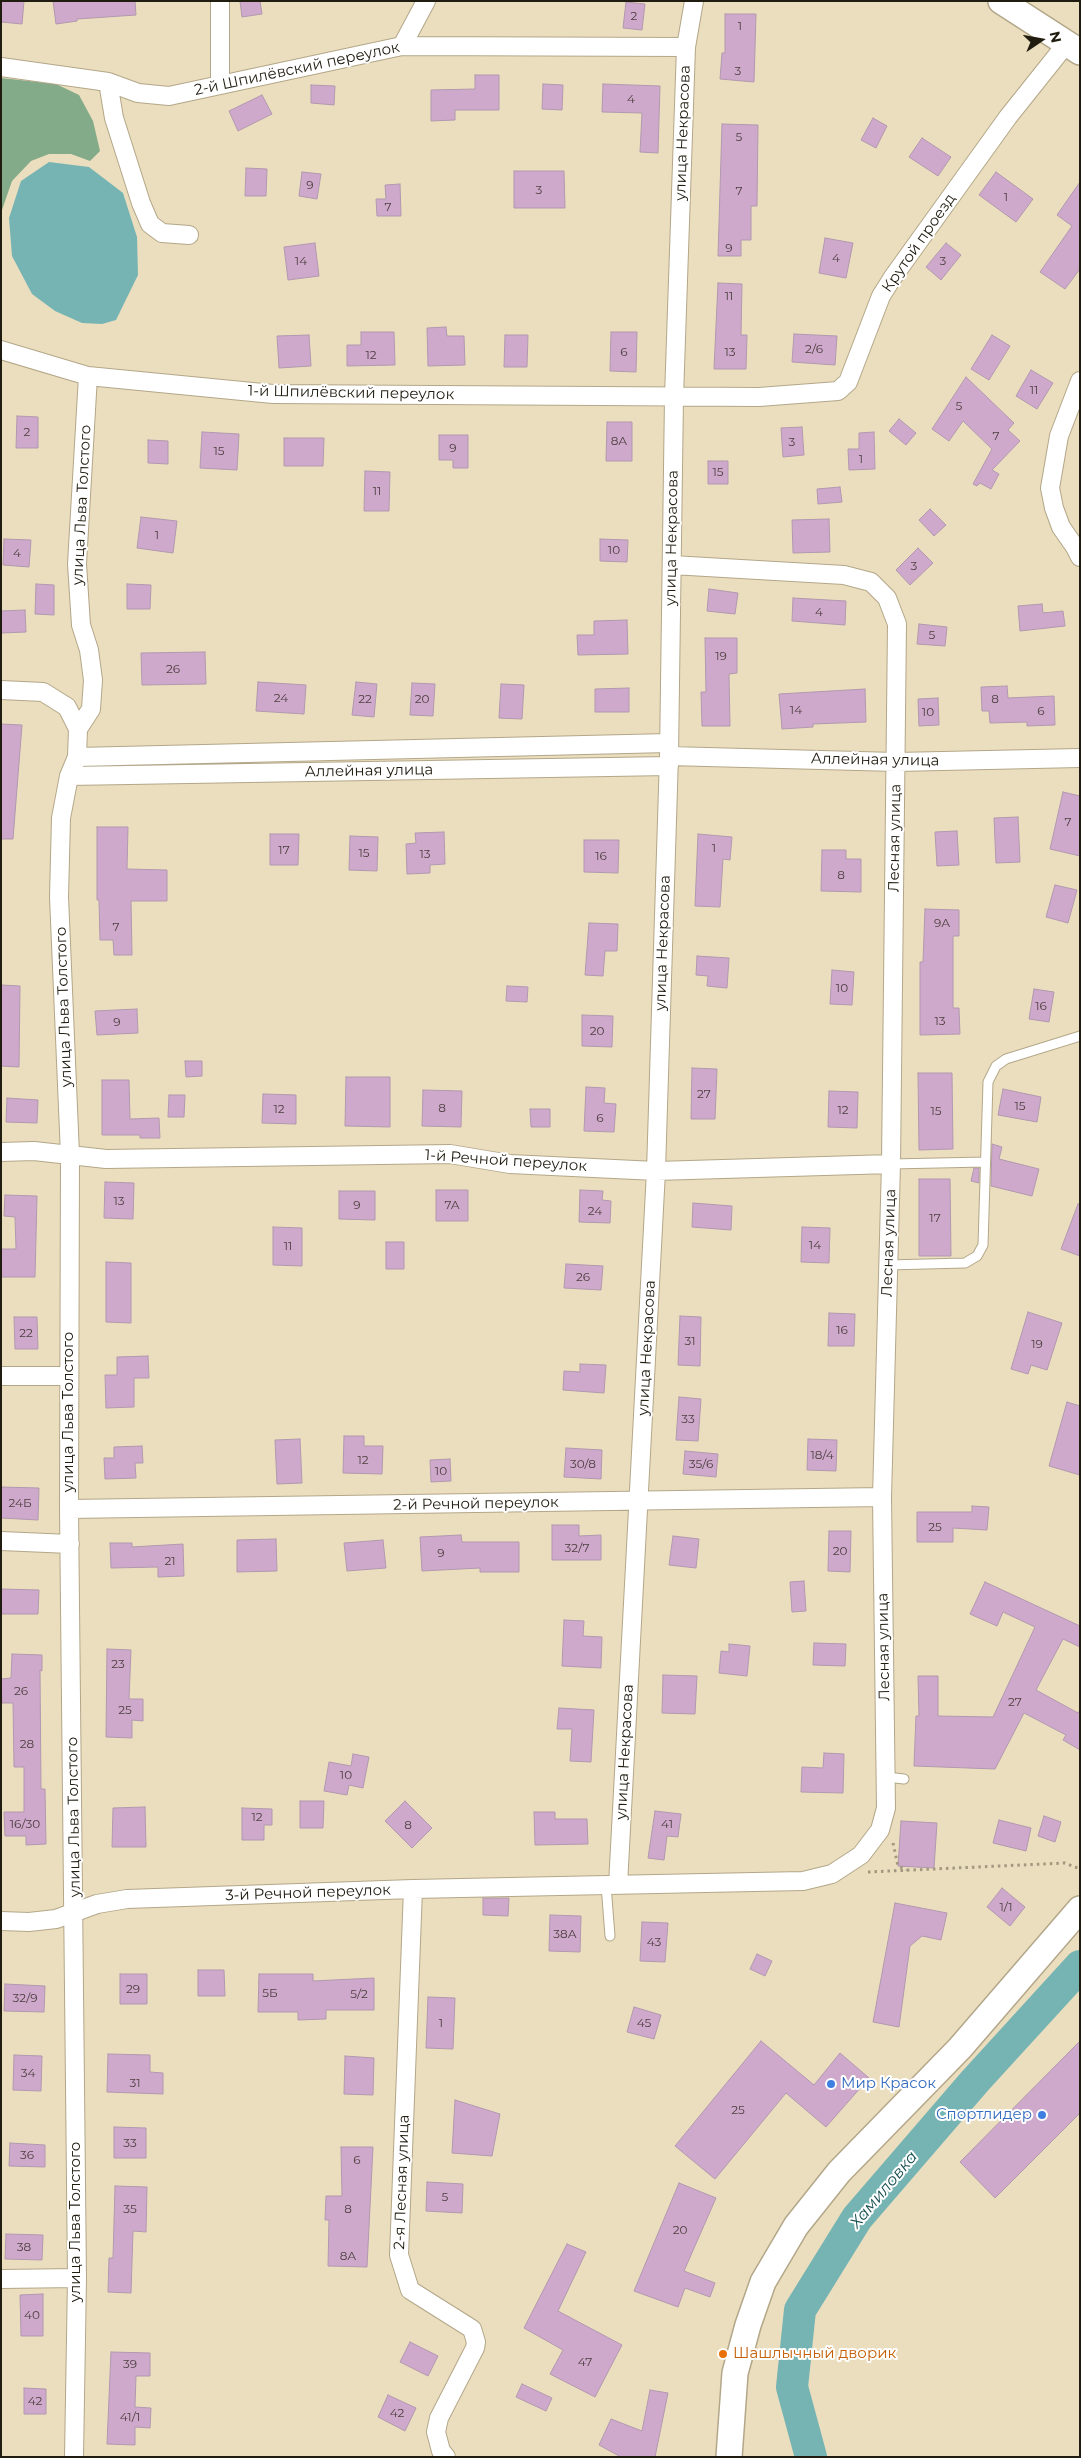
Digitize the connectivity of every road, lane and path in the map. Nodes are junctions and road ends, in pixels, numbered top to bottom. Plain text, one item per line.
1 (220, 1) edge
2 (426, 1) edge
3 (694, 1) edge
4 (1001, 1) edge
5 (402, 46) junction
6 (686, 47) junction
7 (1073, 48) edge
8 (1, 67) edge
9 (108, 82) junction
10 (220, 85) junction
11 (189, 236) dead end
12 (1, 350) edge
13 (88, 376) junction
14 (1080, 381) edge
15 (674, 397) junction
16 (1080, 557) edge
17 (672, 564) junction
18 (1, 690) edge
19 (78, 730) junction
20 (669, 755) junction
21 (77, 757) junction
22 (1080, 758) edge
23 (896, 762) junction
24 (69, 776) junction
25 (1080, 1036) edge
26 (1, 1152) edge
27 (70, 1155) junction
28 (985, 1162) junction
29 (891, 1164) junction
30 (656, 1171) junction
31 (888, 1265) junction
32 (1, 1376) edge
33 (69, 1376) junction
34 (882, 1497) junction
35 (640, 1502) junction
36 (70, 1509) junction
37 (1, 1541) edge
38 (70, 1544) junction
39 (886, 1777) junction
40 (904, 1778) dead end
41 (1080, 1868) edge
42 (832, 1874) junction
43 (612, 1885) junction
44 (413, 1889) junction
45 (1080, 1909) edge
46 (75, 1912) junction
47 (1, 1921) edge
48 (610, 1936) dead end
49 (1, 2278) edge
50 (77, 2278) junction
51 (74, 2457) edge
52 (446, 2457) edge
53 (729, 2457) edge

1 - 10 street
2 - 5 street
3 - 6 street, улица Некрасова
4 - 7 main road
5 - 6 street, 2-й Шпилёвский переулок
5 - 10 street, 2-й Шпилёвский переулок
6 - 15 street, улица Некрасова
7 - 15 street, Крутой проезд
8 - 9 street, 2-й Шпилёвский переулок
9 - 10 street, 2-й Шпилёвский переулок
9 - 11 street
12 - 13 street, 1-й Шпилёвский переулок
13 - 15 street, 1-й Шпилёвский переулок
13 - 19 street, улица Льва Толстого
14 - 16 street
15 - 17 street, улица Некрасова
17 - 20 street, улица Некрасова
17 - 23 street, Лесная улица
18 - 19 street
19 - 21 street, улица Льва Толстого
20 - 21 street, Аллейная улица
20 - 23 street, Аллейная улица
20 - 24 street, Аллейная улица
20 - 30 street, улица Некрасова
21 - 24 street, улица Льва Толстого
22 - 23 street, Аллейная улица
23 - 29 street, Лесная улица
24 - 27 street, улица Льва Толстого
25 - 28 lane
26 - 27 street, 1-й Речной переулок
27 - 30 street, 1-й Речной переулок
27 - 33 street, улица Льва Толстого
28 - 29 lane
28 - 31 lane
29 - 30 street, 1-й Речной переулок
29 - 31 street, Лесная улица
30 - 35 street, улица Некрасова
31 - 34 street, Лесная улица
32 - 33 street
33 - 36 street, улица Льва Толстого
34 - 35 street, 2-й Речной переулок
34 - 39 street, Лесная улица
35 - 36 street, 2-й Речной переулок
35 - 43 street, улица Некрасова
36 - 38 street, улица Льва Толстого
37 - 38 street
38 - 46 street, улица Льва Толстого
39 - 40 lane
39 - 42 street, Лесная улица
41 - 42 path
42 - 43 street, Лесная улица
43 - 44 street, 3-й Речной переулок
43 - 48 lane
44 - 46 street, 3-й Речной переулок
44 - 52 street, 2-я Лесная улица
45 - 53 main road
46 - 47 street, 3-й Речной переулок
46 - 50 street, улица Льва Толстого
49 - 50 street
50 - 51 street, улица Льва Толстого

